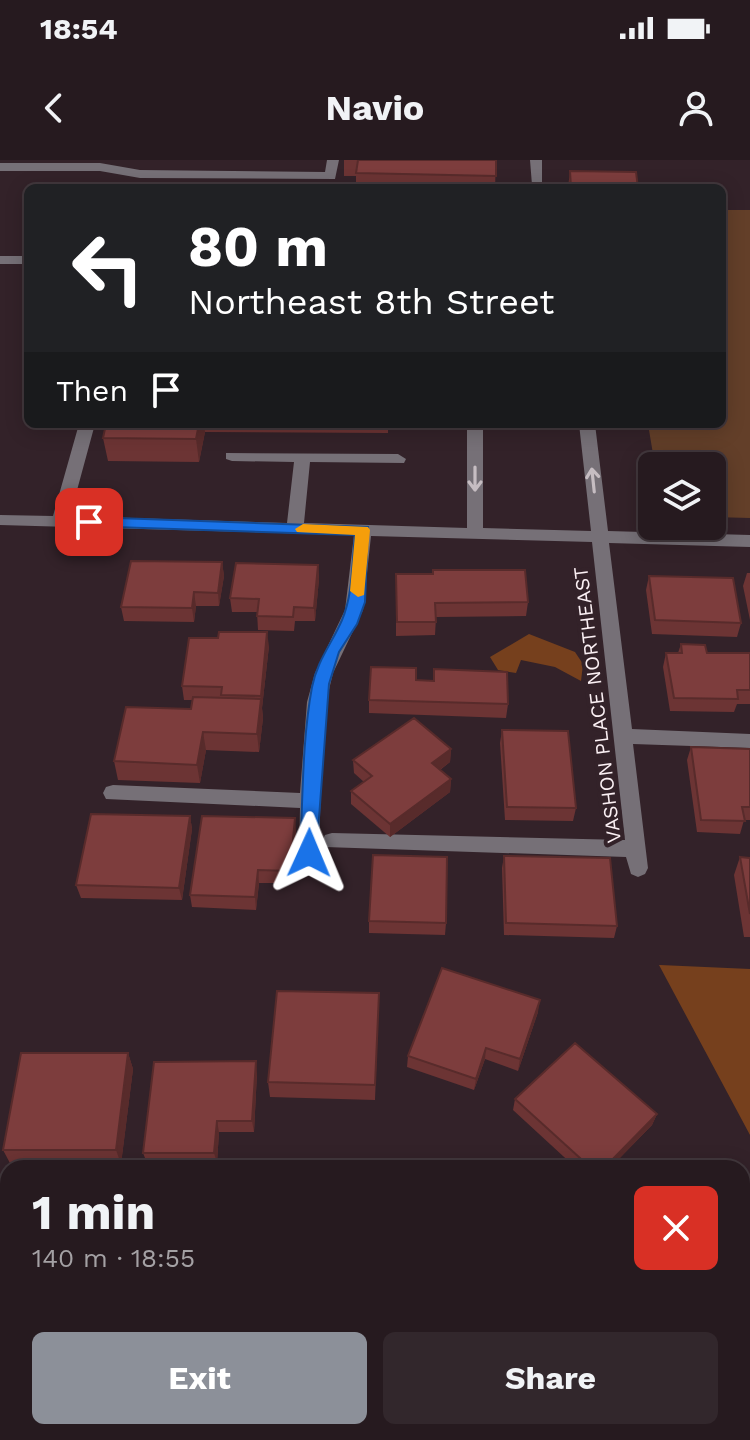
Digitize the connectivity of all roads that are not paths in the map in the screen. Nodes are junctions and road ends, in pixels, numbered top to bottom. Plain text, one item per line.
1 (3, 160) edge
2 (333, 160) edge
3 (536, 160) edge
4 (0, 167) edge
5 (538, 184) edge
6 (0, 260) edge
7 (24, 260) edge
8 (86, 428) edge
9 (475, 428) edge
10 (587, 428) edge
11 (232, 456) dead end
12 (302, 458) junction
13 (398, 459) dead end
14 (0, 520) edge
15 (60, 521) junction
16 (295, 529) junction
17 (363, 530) junction
18 (475, 534) junction
19 (599, 536) junction
20 (750, 541) edge
21 (623, 736) junction
22 (750, 741) edge
23 (113, 793) dead end
24 (311, 801) junction
25 (332, 841) dead end
26 (309, 853) dead end

1 - 4 street
2 - 4 street
3 - 5 street
6 - 7 street
8 - 15 street
9 -> 18 street
19 -> 10 street, VASHON PLACE NORTHEAST
11 - 12 street
12 - 13 street
12 - 16 street
14 - 15 street
15 - 16 street
16 - 17 street
17 - 18 street
17 - 24 street
18 - 19 street
19 - 20 street
19 - 21 street, VASHON PLACE NORTHEAST
21 - 22 street
21 - 25 street, VASHON PLACE NORTHEAST
23 - 24 street
24 - 26 street

